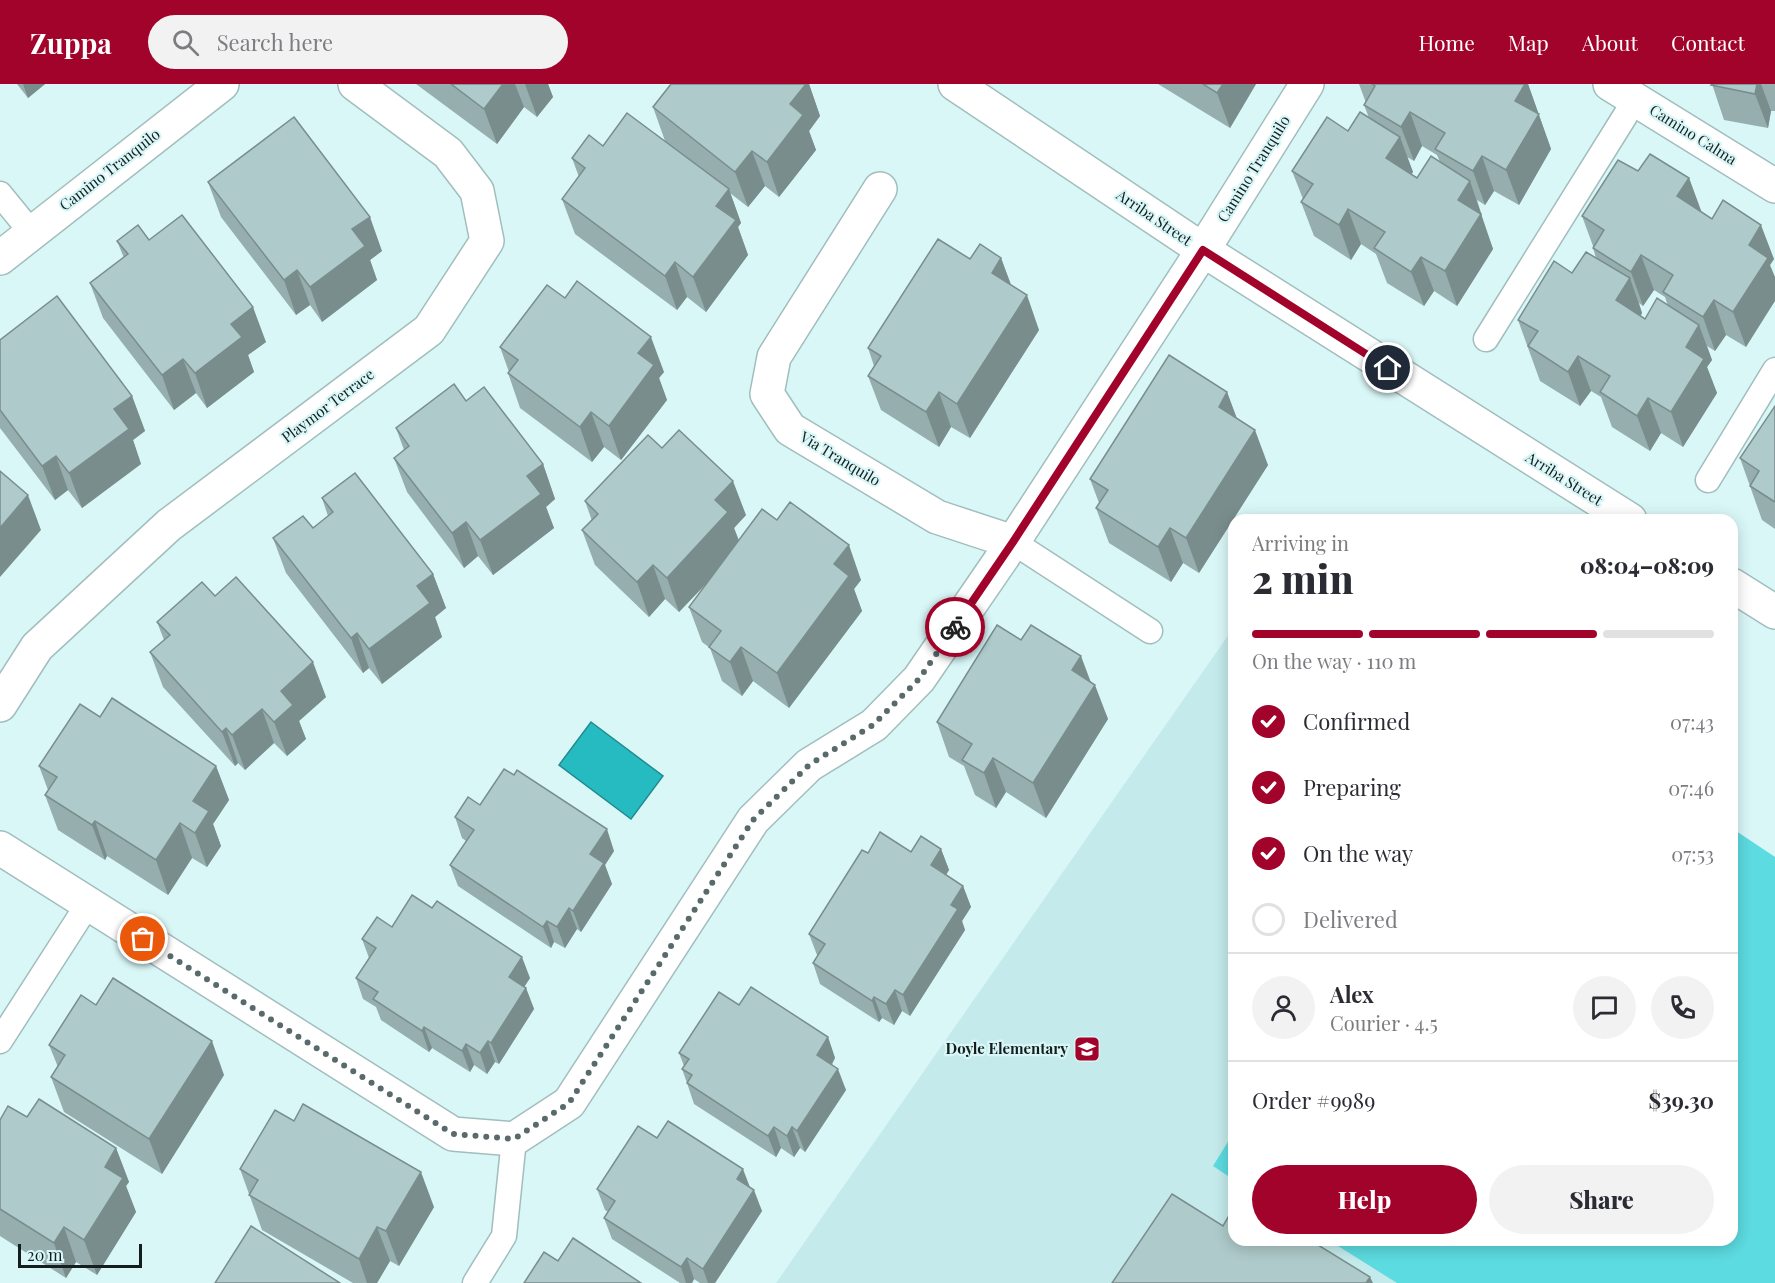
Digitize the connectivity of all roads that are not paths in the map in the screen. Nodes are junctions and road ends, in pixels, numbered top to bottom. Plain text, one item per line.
1 (222, 84) edge
2 (355, 84) edge
3 (955, 84) edge
4 (1307, 84) edge
5 (1629, 89) edge
6 (1775, 186) edge
7 (880, 189) dead end
8 (0, 194) edge
9 (31, 232) junction
10 (1203, 250) junction
11 (0, 258) edge
12 (1486, 339) dead end
13 (1775, 370) edge
14 (1708, 480) dead end
15 (1621, 514) edge
16 (1013, 542) junction
17 (1738, 589) edge
18 (1775, 612) edge
19 (1150, 631) dead end
20 (0, 705) edge
21 (0, 848) edge
22 (88, 904) junction
23 (0, 1041) edge
24 (514, 1139) junction
25 (476, 1283) edge

1 - 9 street, Camino Tranquilo
2 - 20 street, Playmor Terrace
3 - 10 street, Arriba Street
4 - 10 street, Camino Tranquilo
5 - 6 street, Camino Calma
5 - 12 lane
7 - 16 street, Via Tranquilo
8 - 9 lane
9 - 11 street, Camino Tranquilo
10 - 15 street, Arriba Street
10 - 16 street, Camino Tranquilo
13 - 14 lane
16 - 19 lane
16 - 24 street, Camino Tranquilo
17 - 18 street
21 - 22 street
22 - 23 lane
22 - 24 street
24 - 25 lane

